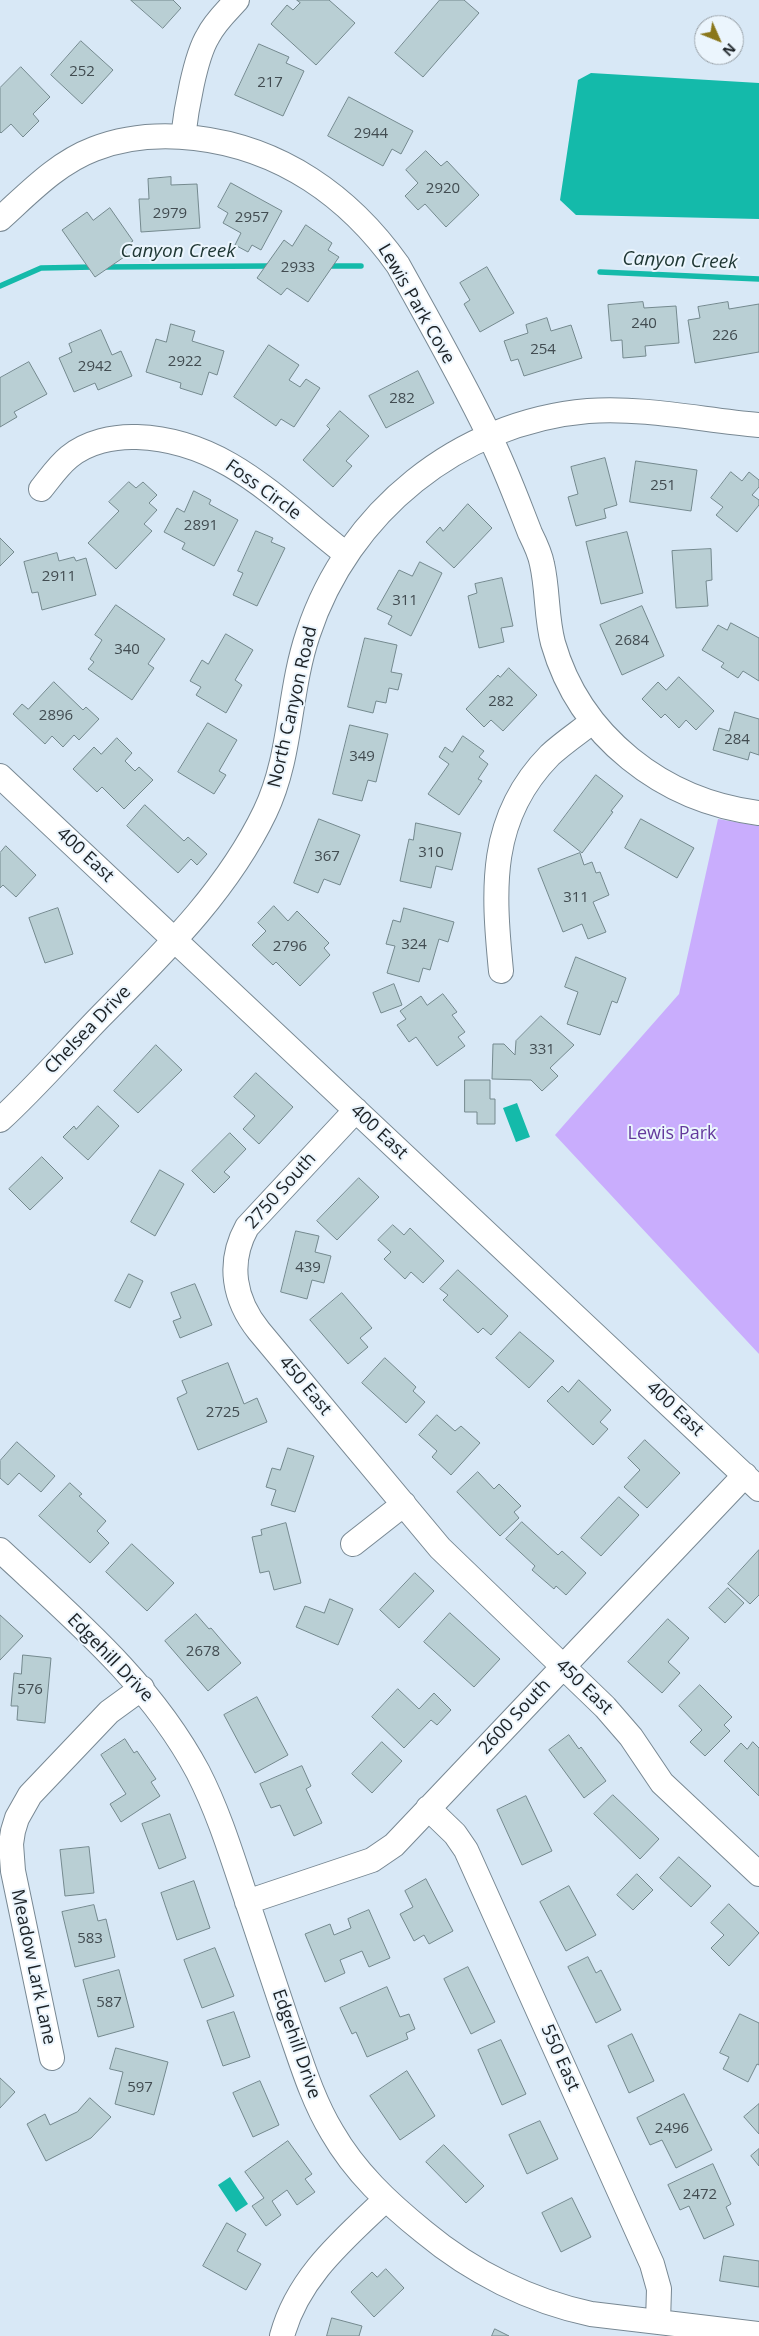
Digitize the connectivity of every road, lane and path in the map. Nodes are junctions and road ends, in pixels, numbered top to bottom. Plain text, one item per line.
1 (237, 0) edge
2 (183, 137) junction
3 (0, 219) edge
4 (759, 425) edge
5 (490, 436) junction
6 (41, 489) dead end
7 (346, 554) junction
8 (592, 722) junction
9 (0, 776) edge
10 (759, 813) edge
11 (176, 940) junction
12 (501, 971) dead end
13 (356, 1110) junction
14 (0, 1120) edge
15 (236, 1286) joint
16 (752, 1482) edge
17 (404, 1504) junction
18 (354, 1544) dead end
19 (0, 1550) edge
20 (563, 1666) junction
21 (142, 1688) junction
22 (428, 1808) junction
23 (759, 1874) edge
24 (247, 1902) junction
25 (52, 2058) dead end
26 (386, 2199) junction
27 (658, 2322) junction
28 (759, 2334) edge
29 (282, 2336) edge

1 - 2 street
2 - 3 street, Lewis Park Cove
2 - 5 street, Lewis Park Cove
4 - 5 street, North Canyon Road
5 - 7 street, North Canyon Road
5 - 8 street, Lewis Park Cove
6 - 7 street, Foss Circle
7 - 11 street, North Canyon Road
8 - 10 street, Lewis Park Cove
8 - 12 street
9 - 11 street, 400 East
11 - 13 street, 400 East
11 - 14 street, Chelsea Drive
13 - 15 street, 2750 South
13 - 16 street, 400 East
15 - 17 street, 450 East
16 - 20 street, 2600 South
17 - 18 street
17 - 20 street, 450 East
19 - 21 street, Edgehill Drive
20 - 22 street, 2600 South
20 - 23 street, 450 East
21 - 24 street, Edgehill Drive
21 - 25 street, Meadow Lark Lane
22 - 24 street, 2600 South
22 - 27 street, 550 East
24 - 26 street, Edgehill Drive
26 - 27 street, Edgehill Drive
26 - 29 street
27 - 28 street, Edgehill Drive

